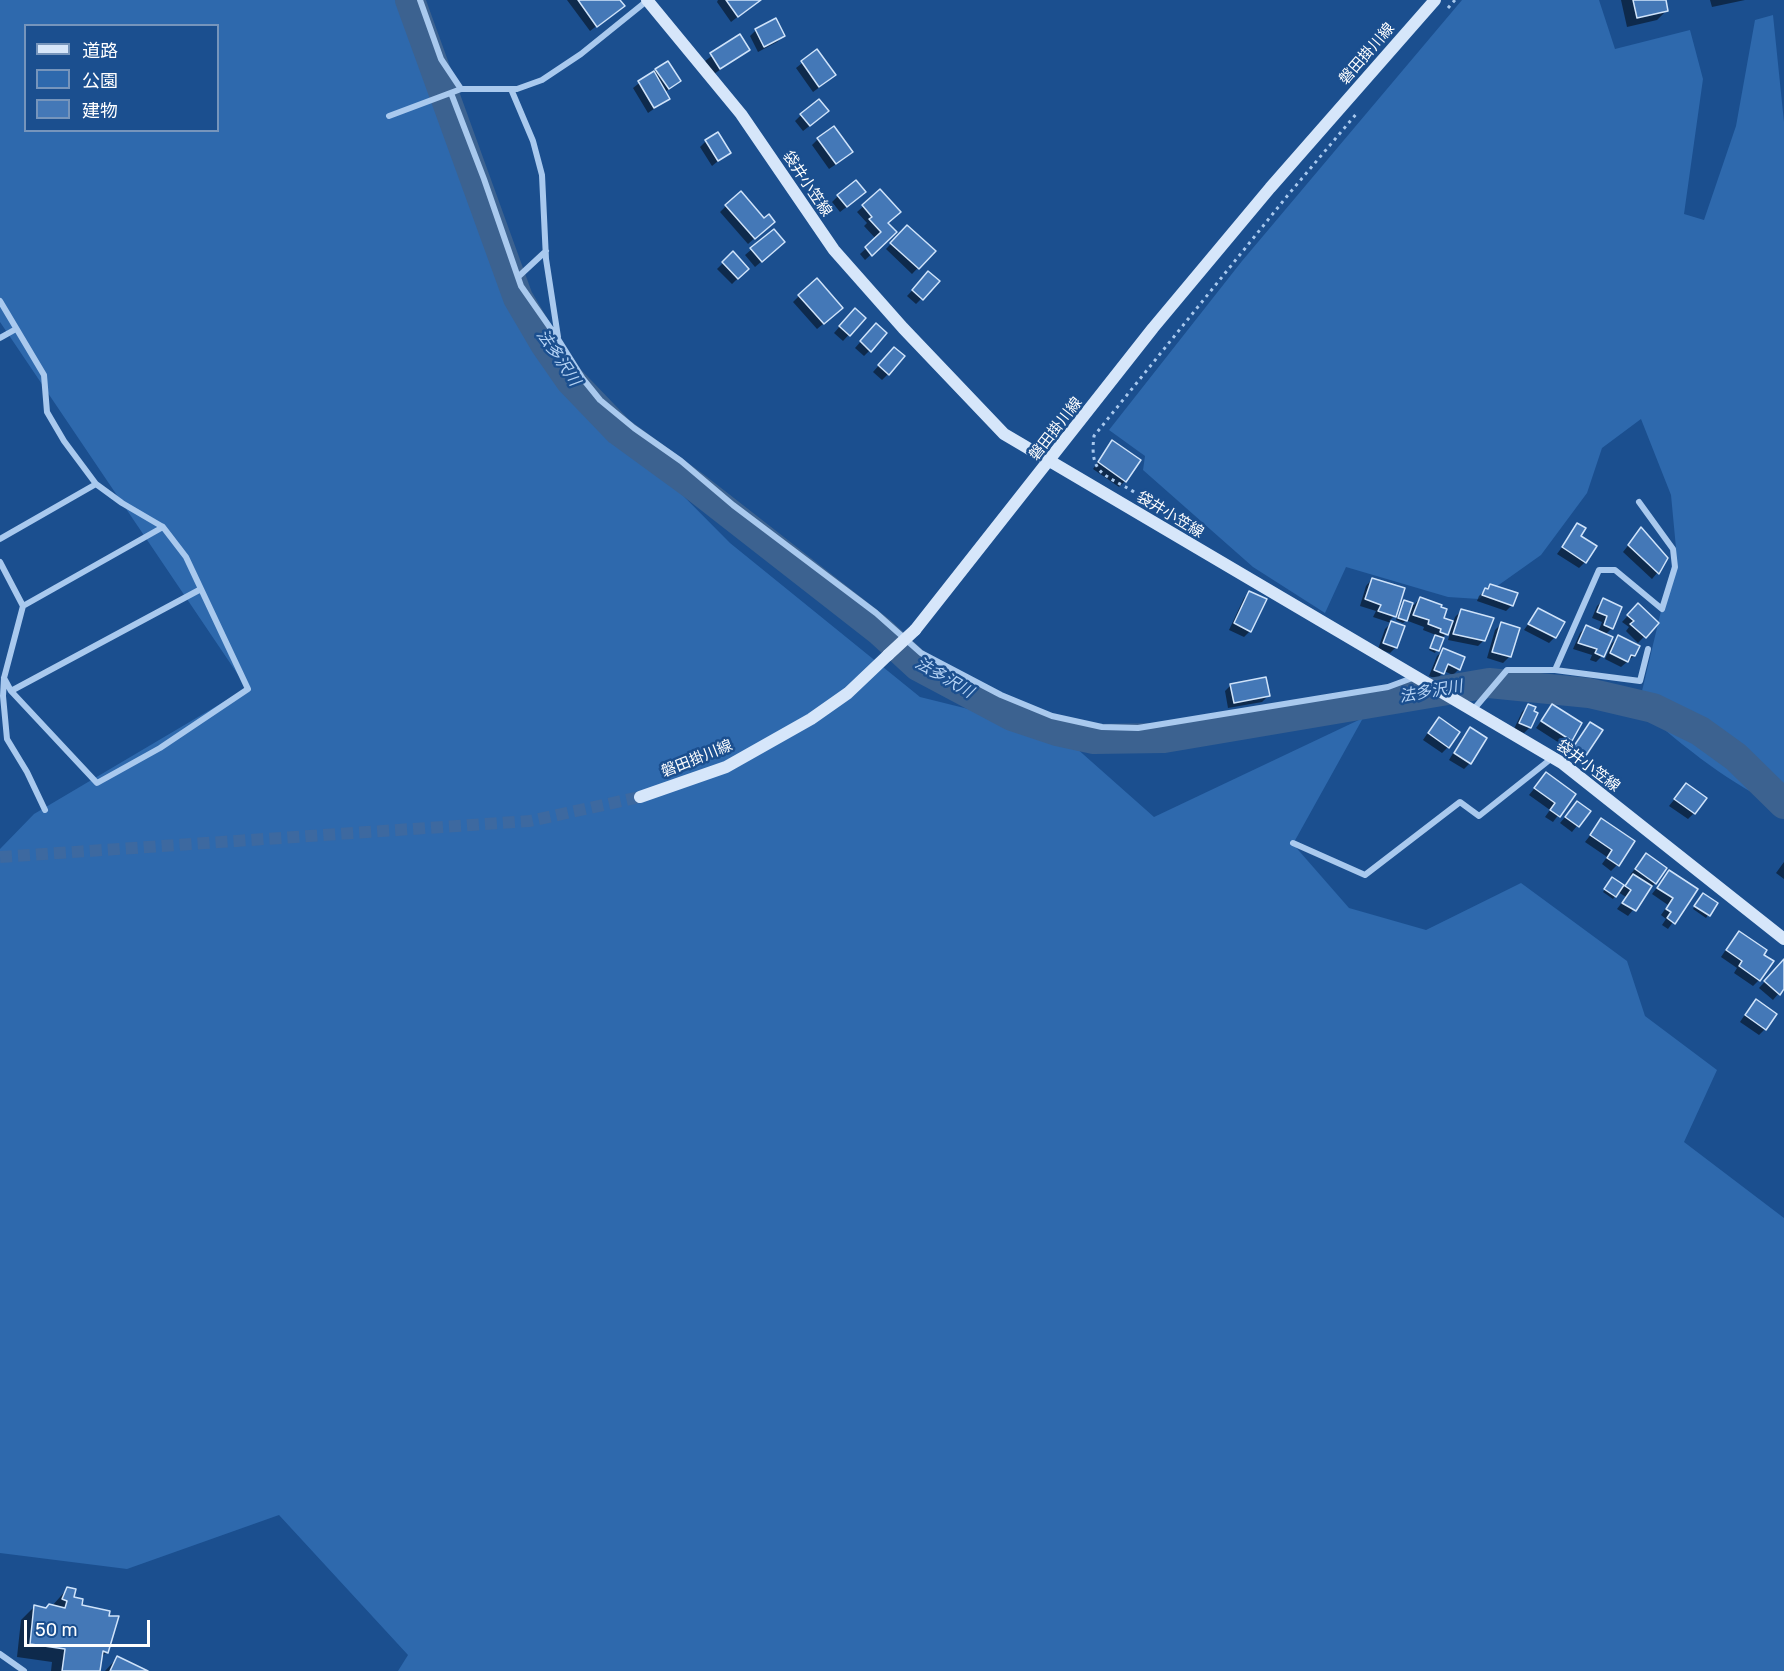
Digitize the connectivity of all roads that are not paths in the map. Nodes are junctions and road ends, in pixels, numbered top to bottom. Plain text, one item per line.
1 (420, 0) edge
2 (648, 0) edge
3 (1435, 0) edge
4 (461, 89) junction
5 (511, 89) junction
6 (450, 93) junction
7 (389, 116) dead end
8 (546, 251) junction
9 (518, 277) junction
10 (0, 302) edge
11 (16, 328) junction
12 (0, 338) edge
13 (558, 339) junction
14 (1050, 461) junction
15 (96, 484) junction
16 (1639, 502) dead end
17 (163, 527) junction
18 (0, 539) edge
19 (0, 562) edge
20 (201, 589) junction
21 (23, 606) junction
22 (1648, 649) dead end
23 (1554, 670) junction
24 (1416, 677) junction
25 (4, 678) junction
26 (11, 692) junction
27 (1474, 710) junction
28 (1553, 757) junction
29 (640, 797) tunnel mouth
30 (45, 810) dead end
31 (1293, 843) dead end
32 (1784, 939) edge
33 (0, 1654) edge
34 (24, 1671) edge

1 - 4 street
2 - 5 street
2 - 14 main road, 袋井小笠線
3 - 14 main road, 磐田掛川線
4 - 5 street
4 - 6 street
5 - 8 street
6 - 7 street
6 - 9 street
8 - 9 street
8 - 13 street
9 - 13 street
10 - 11 street
11 - 12 street
11 - 15 street
13 - 24 street
14 - 24 main road, 袋井小笠線
14 - 29 main road, 磐田掛川線, bridge
15 - 17 street
15 - 18 street
16 - 23 street
17 - 20 street
17 - 21 street
19 - 21 street
20 - 26 street
20 - 26 street
21 - 25 street
22 - 23 street
23 - 27 street
24 - 27 main road, 袋井小笠線
25 - 26 street
25 - 30 street
27 - 28 main road, 袋井小笠線
28 - 31 street
28 - 32 main road, 袋井小笠線
33 - 34 street

